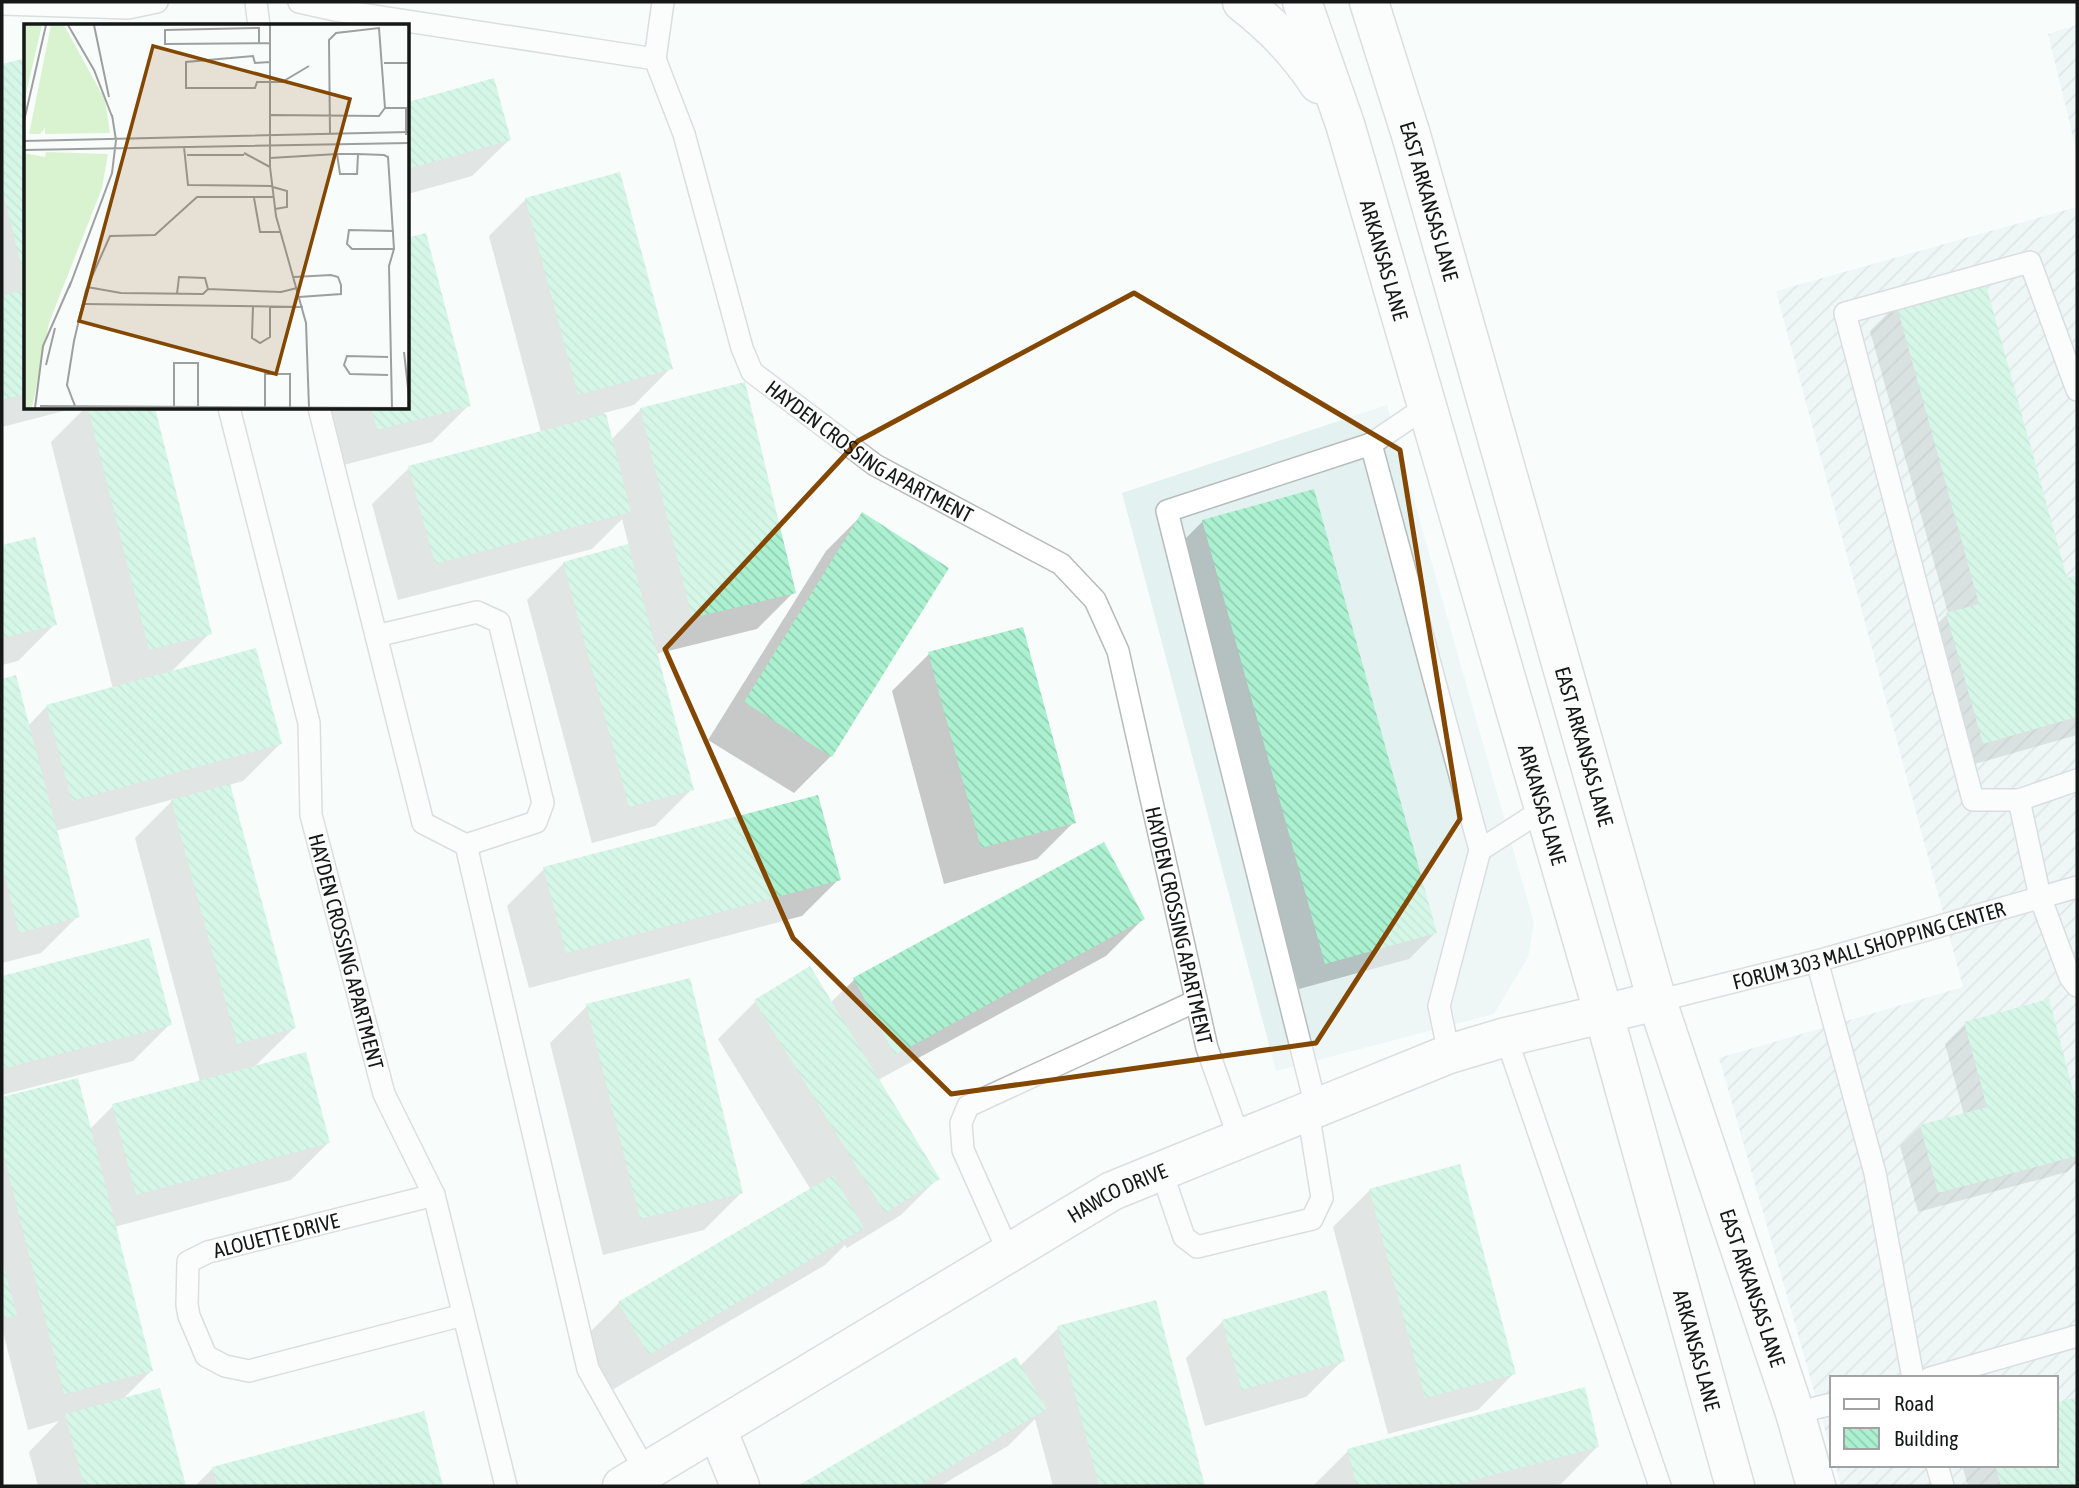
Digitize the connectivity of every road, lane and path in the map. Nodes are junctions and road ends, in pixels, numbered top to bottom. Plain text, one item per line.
1 (157, 2) edge
2 (256, 2) edge
3 (299, 2) edge
4 (663, 2) edge
5 (1242, 2) edge
6 (1302, 2) edge
7 (1369, 2) edge
8 (1399, 2) edge
9 (2, 4) edge
10 (130, 17) edge
11 (259, 24) edge
12 (655, 59) junction
13 (1345, 124) junction
14 (1411, 135) junction
15 (2077, 390) edge
16 (1426, 407) junction
17 (230, 410) edge
18 (319, 410) edge
19 (1371, 444) junction
20 (376, 636) junction
21 (2077, 780) edge
22 (2019, 800) junction
23 (1544, 809) junction
24 (466, 845) junction
25 (1480, 850) junction
26 (2077, 887) edge
27 (2040, 897) junction
28 (1817, 961) junction
29 (2077, 986) edge
30 (1196, 1001) junction
31 (1657, 1001) junction
32 (1604, 1015) junction
33 (1506, 1037) junction
34 (1449, 1054) junction
35 (1312, 1109) junction
36 (1239, 1138) junction
37 (1161, 1170) junction
38 (434, 1195) junction
39 (1009, 1253) junction
40 (463, 1315) junction
41 (2077, 1336) edge
42 (1913, 1376) edge
43 (1937, 1376) edge
44 (1830, 1404) edge
45 (1795, 1413) junction
46 (717, 1429) junction
47 (1938, 1467) edge
48 (634, 1479) edge
49 (506, 1486) edge
50 (740, 1486) edge
51 (1660, 1486) edge
52 (1735, 1486) edge
53 (1816, 1486) edge
54 (1943, 1486) edge

1 - 10 lane
2 - 11 lane
3 - 12 lane
4 - 12 lane
5 - 13 main road
6 - 13 main road
7 - 14 main road, EAST ARKANSAS LANE
8 - 14 main road
9 - 10 lane
12 - 30 lane, HAYDEN CROSSING APARTMENT
13 - 16 main road, ARKANSAS LANE
14 - 31 main road, EAST ARKANSAS LANE
15 - 22 lane
16 - 19 lane
16 - 23 main road, ARKANSAS LANE
17 - 38 lane, HAYDEN CROSSING APARTMENT
18 - 20 lane
19 - 25 lane
19 - 35 lane
20 - 24 lane
20 - 24 lane
21 - 22 lane
22 - 27 lane
23 - 25 lane
23 - 32 main road, ARKANSAS LANE
24 - 48 lane
25 - 34 lane
26 - 27 lane, FORUM 303 MALL SHOPPING CENTER
27 - 28 lane, FORUM 303 MALL SHOPPING CENTER
27 - 29 lane
28 - 31 lane, FORUM 303 MALL SHOPPING CENTER
28 - 42 lane
30 - 36 lane, HAYDEN CROSSING APARTMENT
30 - 39 lane
31 - 32 main road, HAWCO DRIVE
31 - 45 main road, EAST ARKANSAS LANE
32 - 33 main road, HAWCO DRIVE
32 - 52 main road, ARKANSAS LANE
33 - 34 main road, HAWCO DRIVE
33 - 51 lane
34 - 35 main road, HAWCO DRIVE
35 - 36 main road, HAWCO DRIVE
35 - 37 lane
36 - 37 main road, HAWCO DRIVE
37 - 39 main road, HAWCO DRIVE
38 - 40 lane, HAYDEN CROSSING APARTMENT
38 - 40 lane, ALOUETTE DRIVE
39 - 46 main road, HAWCO DRIVE
40 - 49 lane, HAYDEN CROSSING APARTMENT
41 - 43 lane
44 - 45 lane
45 - 53 main road, EAST ARKANSAS LANE
46 - 48 main road, HAWCO DRIVE
46 - 50 main road
47 - 54 lane

